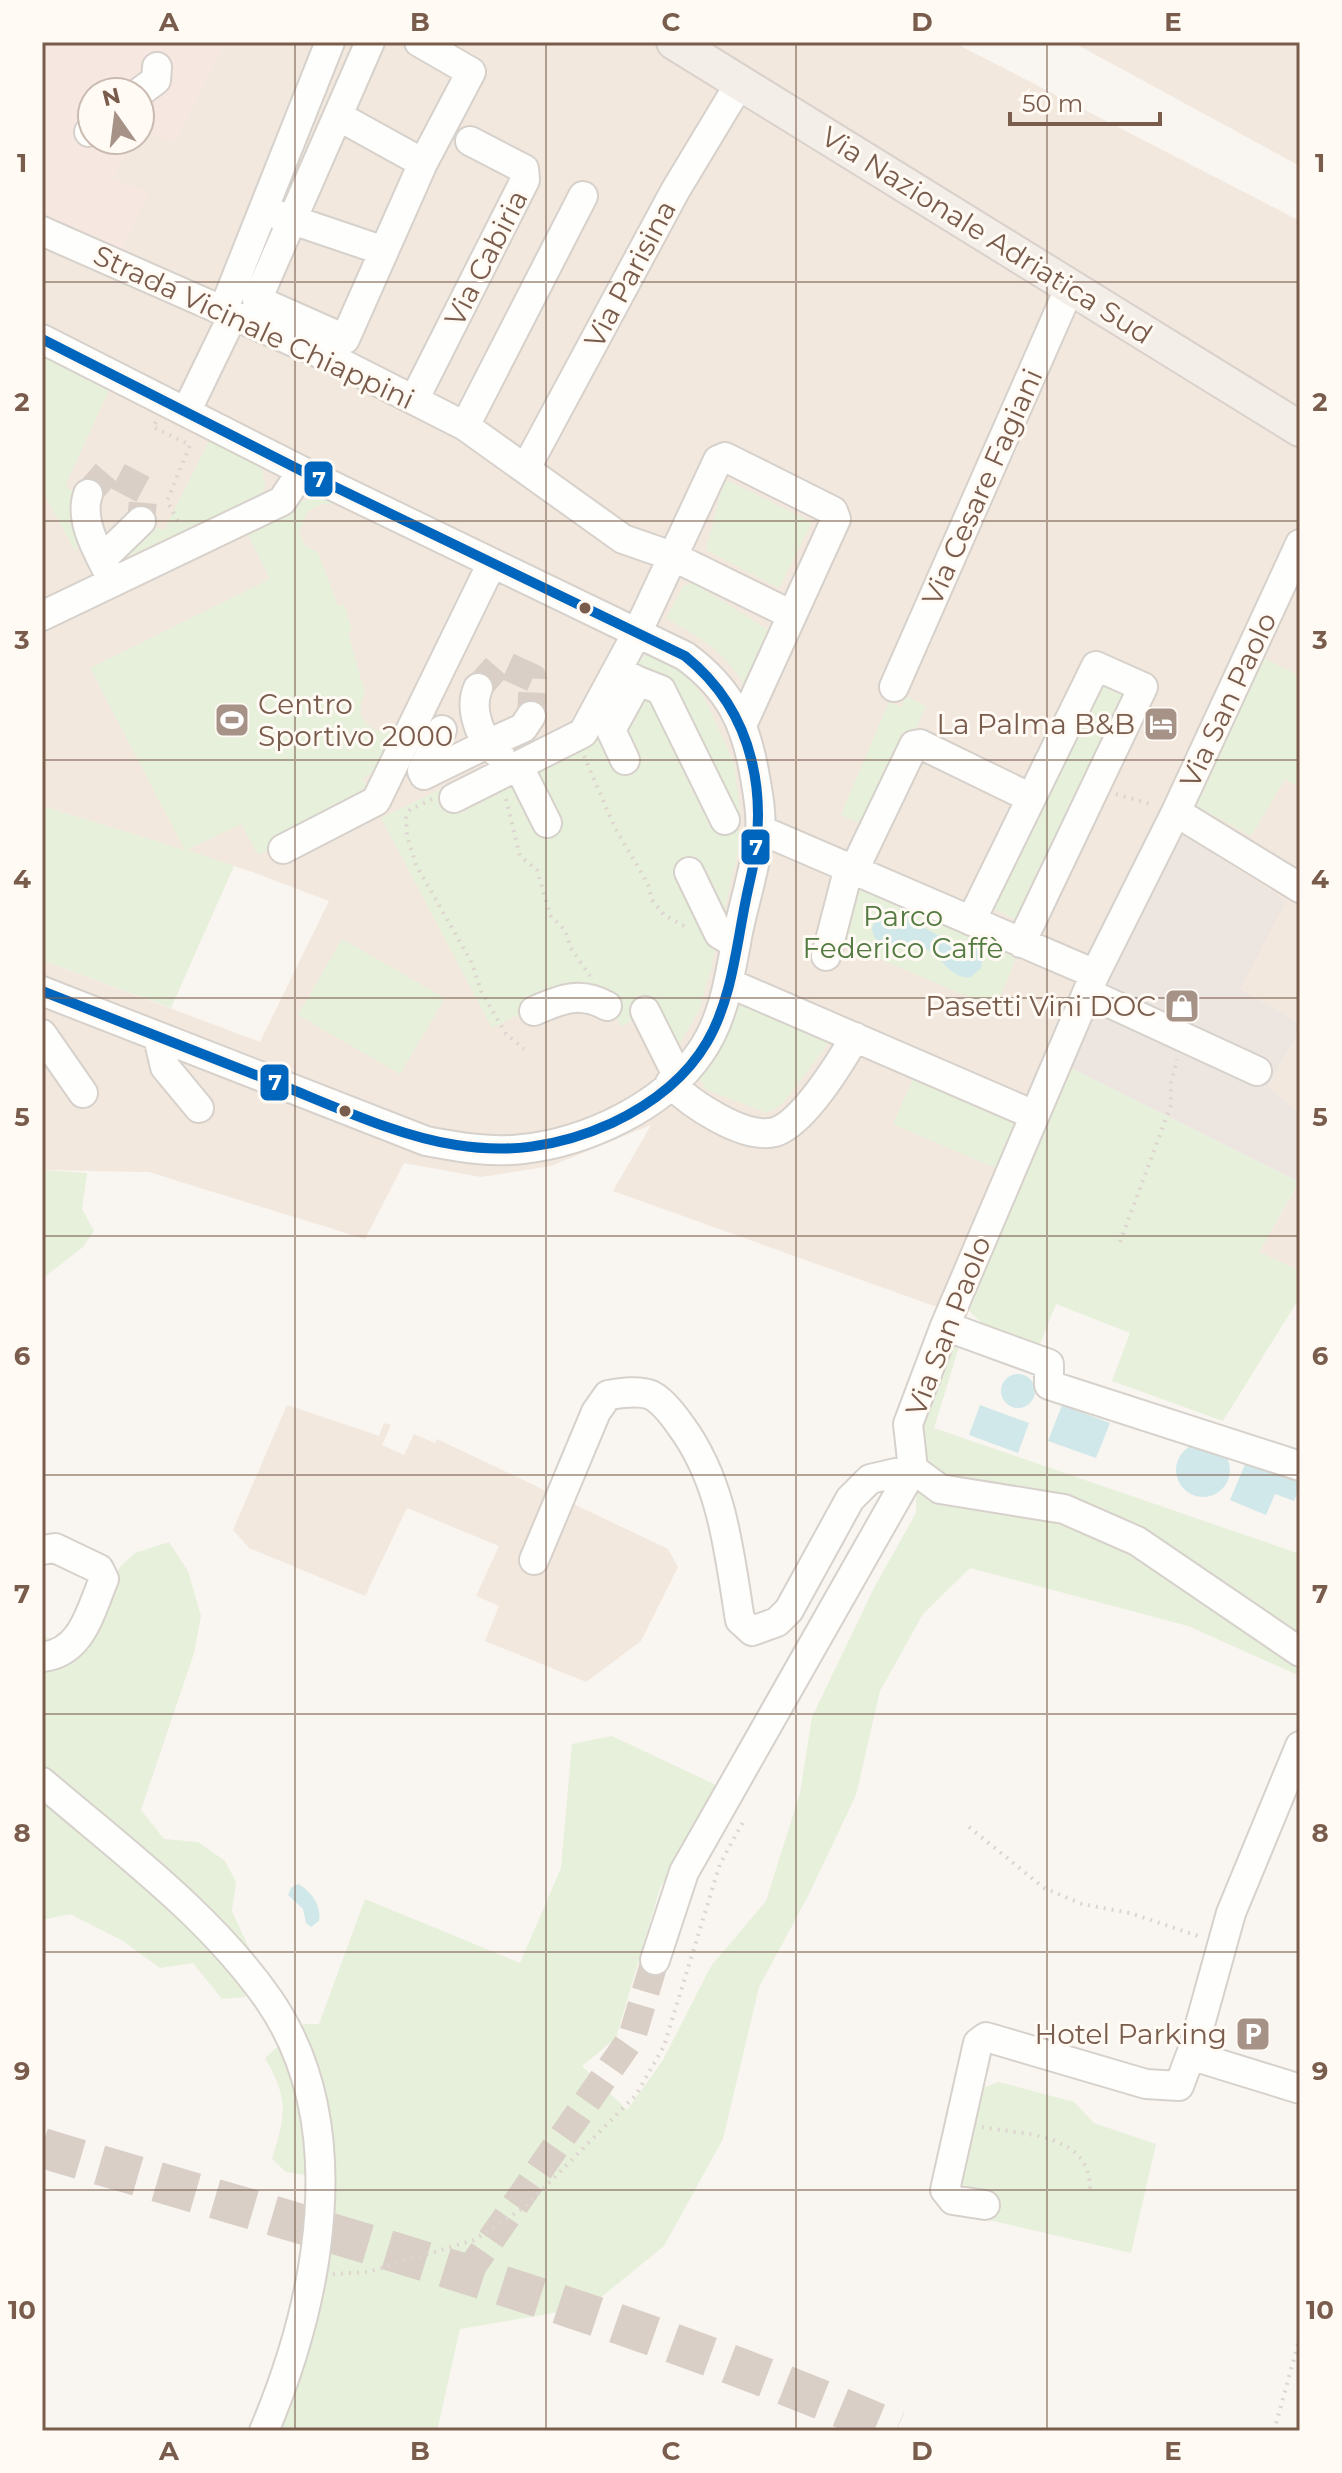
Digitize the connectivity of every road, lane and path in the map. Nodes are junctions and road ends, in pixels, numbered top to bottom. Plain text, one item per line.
1 (330, 42) edge
2 (370, 42) edge
3 (419, 42) edge
4 (674, 42) edge
5 (157, 67) dead end
6 (156, 80) edge
7 (740, 83) junction
8 (338, 116) junction
9 (470, 141) dead end
10 (423, 163) junction
11 (583, 196) dead end
12 (263, 208) junction
13 (294, 221) junction
14 (42, 231) edge
15 (384, 251) junction
16 (1070, 287) junction
17 (228, 313) junction
18 (42, 339) edge
19 (414, 400) junction
20 (186, 412) junction
21 (156, 422) dead end
22 (465, 426) junction
23 (1300, 429) edge
24 (526, 468) junction
25 (302, 471) junction
26 (88, 494) dead end
27 (141, 521) tunnel mouth
28 (1300, 544) edge
29 (190, 545) junction
30 (672, 556) junction
31 (492, 563) junction
32 (108, 571) junction
33 (792, 615) junction
34 (42, 616) edge
35 (637, 633) junction
36 (628, 675) junction
37 (894, 687) dead end
38 (478, 688) dead end
39 (531, 716) dead end
40 (743, 723) junction
41 (575, 736) junction
42 (487, 744) junction
43 (458, 759) dead end
44 (625, 760) dead end
45 (518, 775) junction
46 (1094, 788) junction
47 (455, 794) joint
48 (1031, 798) junction
49 (1176, 812) junction
50 (725, 820) dead end
51 (547, 823) dead end
52 (761, 830) junction
53 (283, 849) dead end
54 (851, 868) junction
55 (689, 872) dead end
56 (1300, 888) edge
57 (971, 921) junction
58 (691, 929) dead end
59 (1021, 943) junction
60 (736, 944) junction
61 (826, 956) dead end
62 (729, 983) junction
63 (1092, 984) junction
64 (42, 991) edge
65 (600, 1003) joint
66 (534, 1011) dead end
67 (645, 1011) dead end
68 (42, 1034) edge
69 (158, 1037) junction
70 (855, 1037) junction
71 (1188, 1039) junction
72 (524, 1049) dead end
73 (1257, 1071) dead end
74 (674, 1080) junction
75 (83, 1093) dead end
76 (199, 1108) dead end
77 (1034, 1115) junction
78 (1120, 1242) dead end
79 (945, 1326) junction
80 (1300, 1466) edge
81 (913, 1469) junction
82 (42, 1550) edge
83 (534, 1560) dead end
84 (1300, 1652) edge
85 (42, 1657) edge
86 (1300, 1746) edge
87 (42, 1782) edge
88 (969, 1827) dead end
89 (1222, 1944) junction
90 (655, 1960) tunnel mouth
91 (1194, 2046) junction
92 (1300, 2089) edge
93 (960, 2123) junction
94 (1090, 2191) dead end
95 (985, 2205) dead end
96 (1300, 2337) edge
97 (264, 2431) edge
98 (1274, 2431) edge

1 - 12 street
2 - 8 street
3 - 10 street
4 - 7 main road, Via Nazionale Adriatica Sud
5 - 6 street
7 - 16 main road, Via Nazionale Adriatica Sud
7 - 24 street, Via Parisina
8 - 10 street
8 - 13 street
9 - 19 street, Via Cabiria
10 - 15 street
11 - 22 street
12 - 13 street
12 - 17 street
13 - 15 street
13 - 15 street
14 - 17 street, Strada Vicinale Chiappini
16 - 23 main road, Via Nazionale Adriatica Sud
16 - 37 street, Via Cesare Fagiani
17 - 19 street, Strada Vicinale Chiappini
17 - 20 street
18 - 20 street
19 - 22 street, Strada Vicinale Chiappini
20 - 25 street
21 - 29 path
22 - 24 street, Strada Vicinale Chiappini
24 - 30 street, Strada Vicinale Chiappini
25 - 29 street
25 - 31 street
26 - 32 street
27 - 32 street
28 - 49 street, Via San Paolo
29 - 32 street
30 - 33 street, Strada Vicinale Chiappini
30 - 33 street
30 - 35 street
31 - 35 street
31 - 53 street
32 - 34 street
33 - 40 street
35 - 36 street
35 - 40 street
36 - 41 street
36 - 44 street
36 - 50 street
38 - 42 street
39 - 42 street
40 - 52 street
41 - 45 street
41 - 58 path
42 - 43 street
42 - 45 street
45 - 47 street
45 - 51 street
45 - 65 path
46 - 48 street
46 - 49 path
46 - 59 street
47 - 72 path
48 - 54 street
48 - 57 street
49 - 56 street, Via San Paolo
49 - 63 street, Via San Paolo
52 - 54 street
52 - 60 street
54 - 57 street
54 - 61 street
55 - 60 street
57 - 59 street
59 - 63 street
60 - 62 street
62 - 70 street
62 - 74 street
63 - 71 street
63 - 77 street, Via San Paolo
64 - 69 street
65 - 66 street
67 - 74 street
68 - 75 street
69 - 74 street
69 - 76 street
70 - 74 street
70 - 77 street
71 - 73 street
71 - 78 path
77 - 79 street, Via San Paolo
79 - 80 street
79 - 81 street, Via San Paolo
81 - 83 street
81 - 84 street
81 - 90 street
82 - 85 street
86 - 89 street
87 - 97 street
88 - 89 path
89 - 91 street
91 - 92 street
91 - 93 street
93 - 94 path
93 - 95 street
96 - 98 path

